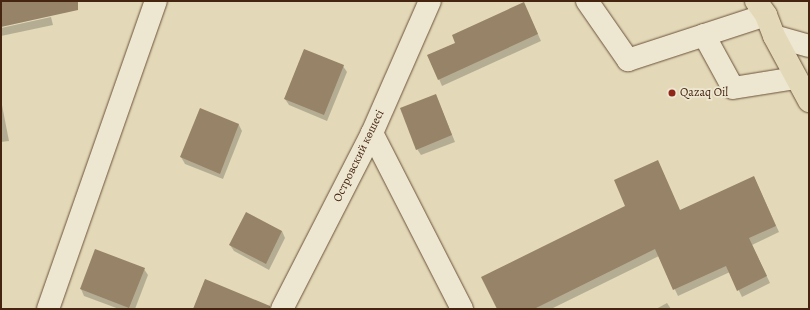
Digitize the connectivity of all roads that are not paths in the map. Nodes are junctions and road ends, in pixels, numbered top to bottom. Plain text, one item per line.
1 (156, 1) edge
2 (430, 1) edge
3 (587, 1) edge
4 (761, 8) edge
5 (704, 35) junction
6 (774, 36) junction
7 (809, 46) edge
8 (796, 78) junction
9 (809, 101) edge
10 (372, 133) junction
11 (48, 309) edge
12 (282, 309) edge
13 (462, 309) edge

1 - 11 street
2 - 10 street, Островский көшесі
3 - 5 street
4 - 5 street
4 - 6 main road
5 - 8 street
6 - 7 street
6 - 8 main road
8 - 9 main road
10 - 12 street, Островский көшесі
10 - 13 street

